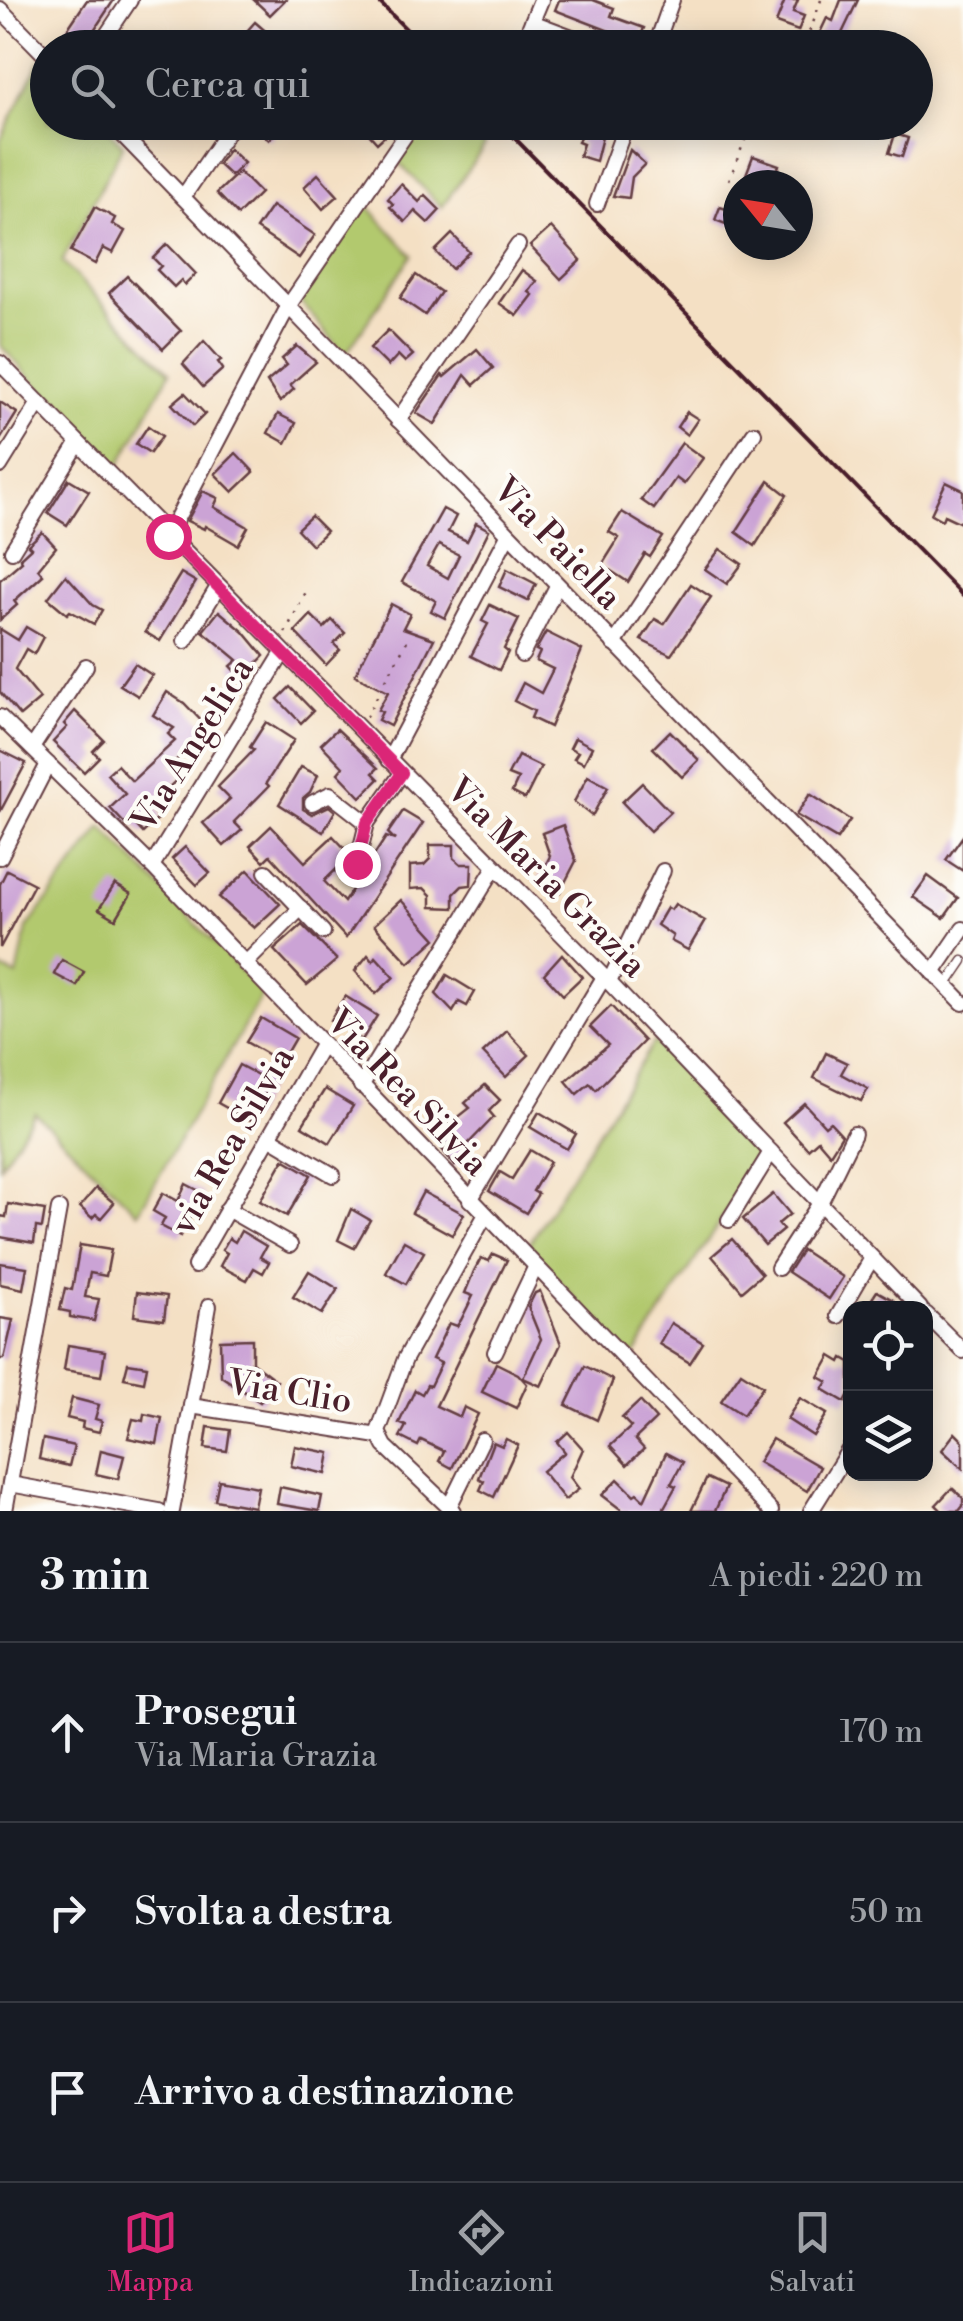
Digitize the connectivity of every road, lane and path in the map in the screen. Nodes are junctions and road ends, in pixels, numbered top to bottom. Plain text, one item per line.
1 (130, 0) edge
2 (541, 0) edge
3 (672, 0) edge
4 (821, 0) edge
5 (0, 9) edge
6 (532, 22) junction
7 (110, 30) edge
8 (529, 30) edge
9 (553, 30) edge
10 (661, 30) edge
11 (809, 30) edge
12 (30, 40) edge
13 (128, 140) edge
14 (222, 140) edge
15 (402, 140) edge
16 (620, 140) edge
17 (745, 140) edge
18 (733, 170) edge
19 (183, 197) junction
20 (597, 204) dead end
21 (518, 245) dead end
22 (289, 305) junction
23 (0, 363) edge
24 (39, 403) junction
25 (398, 420) junction
26 (754, 433) dead end
27 (78, 444) junction
28 (0, 466) edge
29 (508, 535) junction
30 (168, 536) junction
31 (12, 551) dead end
32 (557, 586) junction
33 (218, 587) junction
34 (308, 588) dead end
35 (408, 638) dead end
36 (184, 641) dead end
37 (614, 644) junction
38 (280, 650) junction
39 (522, 655) dead end
40 (86, 666) dead end
41 (0, 716) edge
42 (359, 730) junction
43 (32, 748) junction
44 (389, 760) junction
45 (48, 764) junction
46 (402, 773) junction
47 (312, 803) dead end
48 (367, 823) junction
49 (0, 857) edge
50 (357, 864) dead end
51 (152, 866) junction
52 (495, 867) junction
53 (662, 871) dead end
54 (266, 872) dead end
55 (300, 908) junction
56 (963, 928) edge
57 (323, 932) dead end
58 (963, 961) edge
59 (244, 964) junction
60 (934, 973) junction
61 (607, 979) junction
62 (946, 986) junction
63 (963, 1004) edge
64 (322, 1045) junction
65 (361, 1086) junction
66 (854, 1134) dead end
67 (269, 1137) junction
68 (771, 1152) junction
69 (333, 1174) dead end
70 (470, 1200) junction
71 (820, 1203) junction
72 (60, 1208) dead end
73 (227, 1209) junction
74 (485, 1216) junction
75 (729, 1220) dead end
76 (290, 1245) dead end
77 (872, 1258) junction
78 (194, 1266) dead end
79 (535, 1268) junction
80 (778, 1268) dead end
81 (913, 1301) edge
82 (209, 1306) dead end
83 (838, 1316) dead end
84 (933, 1326) edge
85 (963, 1351) edge
86 (496, 1352) dead end
87 (191, 1406) junction
88 (378, 1436) junction
89 (482, 1440) dead end
90 (843, 1459) edge
91 (10, 1484) junction
92 (451, 1509) edge
93 (5, 1511) edge
94 (158, 1511) edge
95 (172, 1511) edge
96 (771, 1511) edge
97 (811, 1511) edge

1 - 7 street
2 - 6 street
3 - 10 street
4 - 11 path
5 - 12 street
6 - 8 street
6 - 9 street
13 - 19 street, Via Paiella
14 - 19 street
15 - 22 street
16 - 20 street
17 - 18 path
19 - 22 street, Via Paiella
21 - 25 street
22 - 25 street, Via Paiella
22 - 30 street
23 - 24 street, Via Maria Grazia
24 - 27 street, Via Maria Grazia
24 - 28 street
25 - 29 street, Via Paiella
26 - 37 street
27 - 30 street, Via Maria Grazia
27 - 31 street
29 - 32 street, Via Paiella
29 - 44 street
30 - 33 street, Via Maria Grazia
32 - 37 street, Via Paiella
32 - 39 street
33 - 36 street
33 - 38 street, Via Maria Grazia
34 - 38 path
35 - 42 path
37 - 60 street, Via Paiella
38 - 42 street, Via Maria Grazia
38 - 51 street, Via Angelica
40 - 43 street
41 - 43 street, Via Rea Silvia
42 - 44 street, Via Maria Grazia
43 - 45 street, Via Rea Silvia
44 - 46 street, Via Maria Grazia
45 - 49 street
45 - 51 street, Via Rea Silvia
46 - 48 street
46 - 52 street, Via Maria Grazia
47 - 48 street
48 - 50 street
51 - 59 street, Via Rea Silvia
52 - 61 street, Via Maria Grazia
52 - 65 street
53 - 61 street
54 - 55 street
55 - 57 street
55 - 59 street
56 - 60 street
58 - 62 lane
59 - 64 street, Via Rea Silvia
60 - 62 street, Via Paiella
61 - 68 street, Via Maria Grazia
61 - 70 street
62 - 63 street, Via Paiella
64 - 65 street, Via Rea Silvia
64 - 67 street, via Rea Silvia
65 - 70 street, Via Rea Silvia
66 - 71 street
67 - 69 street
67 - 73 street, via Rea Silvia
68 - 71 street, Via Maria Grazia
68 - 75 street
70 - 74 street, Via Rea Silvia
71 - 77 street, Via Maria Grazia
71 - 80 street
72 - 91 street
73 - 76 street
73 - 78 street, via Rea Silvia
74 - 79 street, Via Rea Silvia
74 - 88 street
77 - 81 street, Via Maria Grazia
77 - 83 street
79 - 86 street
79 - 96 street, Via Rea Silvia
82 - 87 street
84 - 85 street
87 - 88 street, Via Clio
87 - 95 street
88 - 92 street
89 - 92 street
90 - 97 street
91 - 93 street
91 - 94 street

